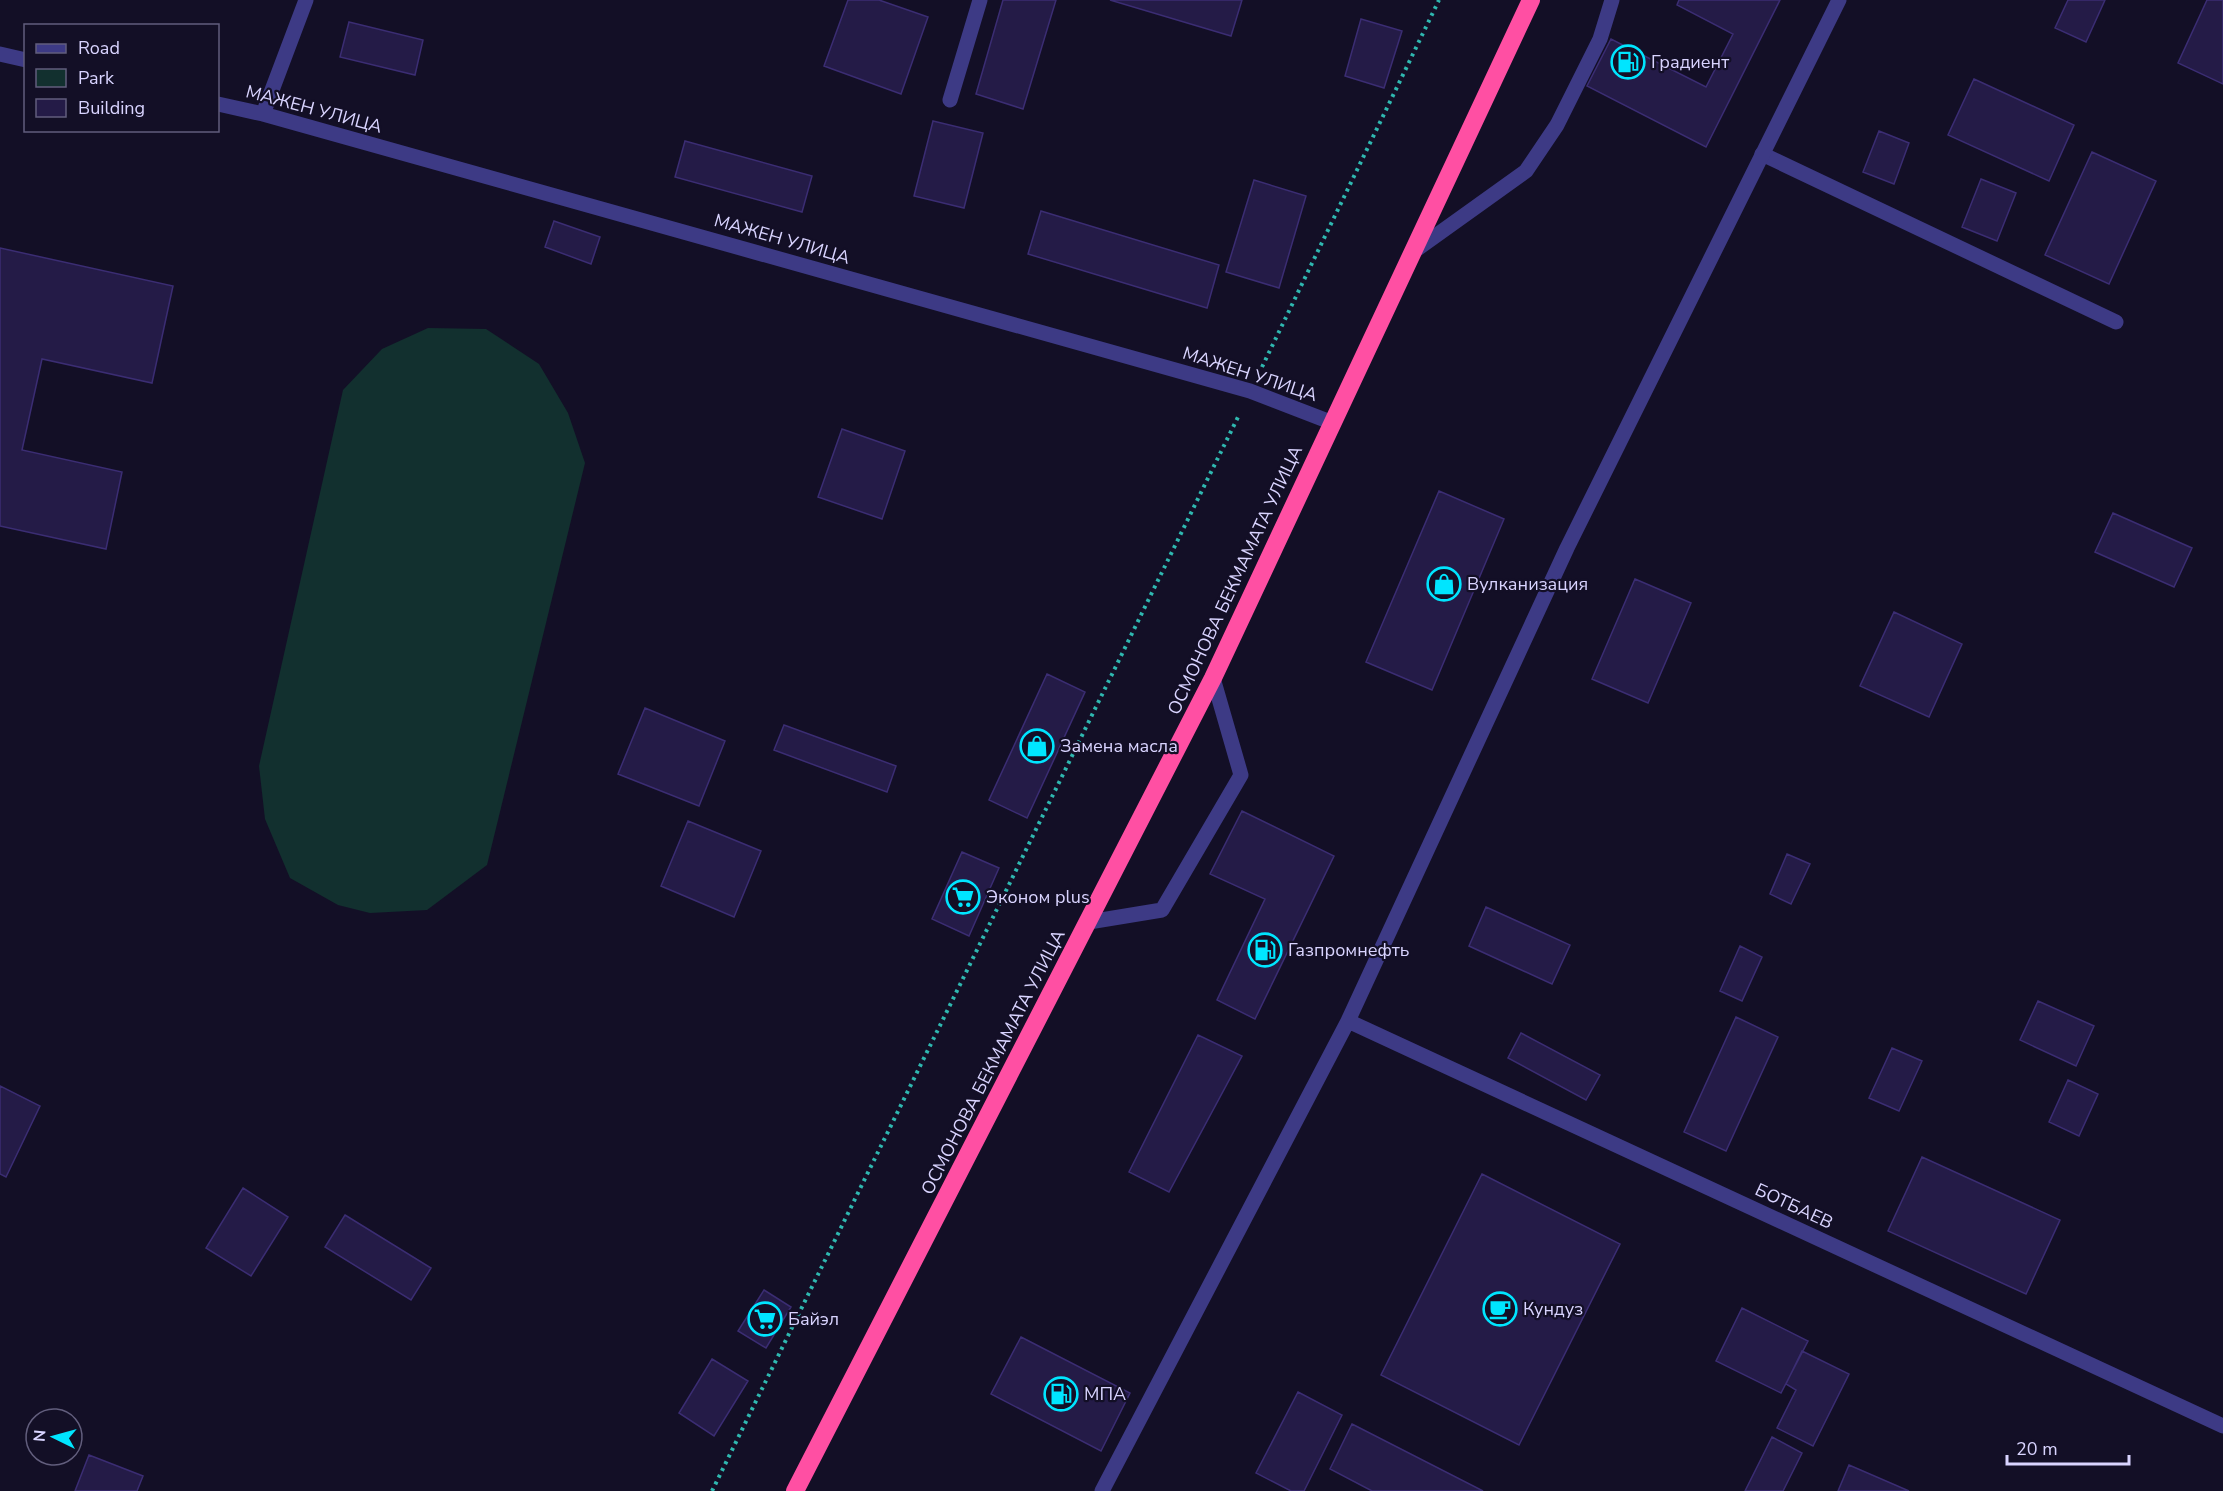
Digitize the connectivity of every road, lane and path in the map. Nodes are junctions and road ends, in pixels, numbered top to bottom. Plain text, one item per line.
1 (306, 0) edge
2 (980, 0) edge
3 (1439, 0) edge
4 (1531, 0) edge
5 (1612, 0) edge
6 (1839, 0) edge
7 (0, 54) edge
8 (24, 60) edge
9 (950, 100) dead end
10 (219, 104) edge
11 (263, 114) junction
12 (1762, 153) junction
13 (1413, 252) junction
14 (2116, 322) dead end
15 (1250, 391) junction
16 (1333, 423) junction
17 (1213, 678) junction
18 (1089, 922) junction
19 (1348, 1021) junction
20 (2223, 1426) edge
21 (712, 1491) edge
22 (795, 1491) edge
23 (1102, 1491) edge

1 - 11 street
2 - 9 street
3 - 15 path
4 - 13 highway, ОСМОНОВА БЕКМАМАТА УЛИЦА
5 - 13 street
6 - 12 street
7 - 8 street
10 - 11 street, МАЖЕН УЛИЦА
11 - 15 street, МАЖЕН УЛИЦА
12 - 14 street
12 - 19 street
13 - 16 highway, ОСМОНОВА БЕКМАМАТА УЛИЦА
15 - 16 street, МАЖЕН УЛИЦА
15 - 21 path
16 - 17 highway, ОСМОНОВА БЕКМАМАТА УЛИЦА
17 - 18 highway, ОСМОНОВА БЕКМАМАТА УЛИЦА
17 - 18 street
18 - 22 highway, ОСМОНОВА БЕКМАМАТА УЛИЦА
19 - 20 street, БОТБАЕВ
19 - 23 street

